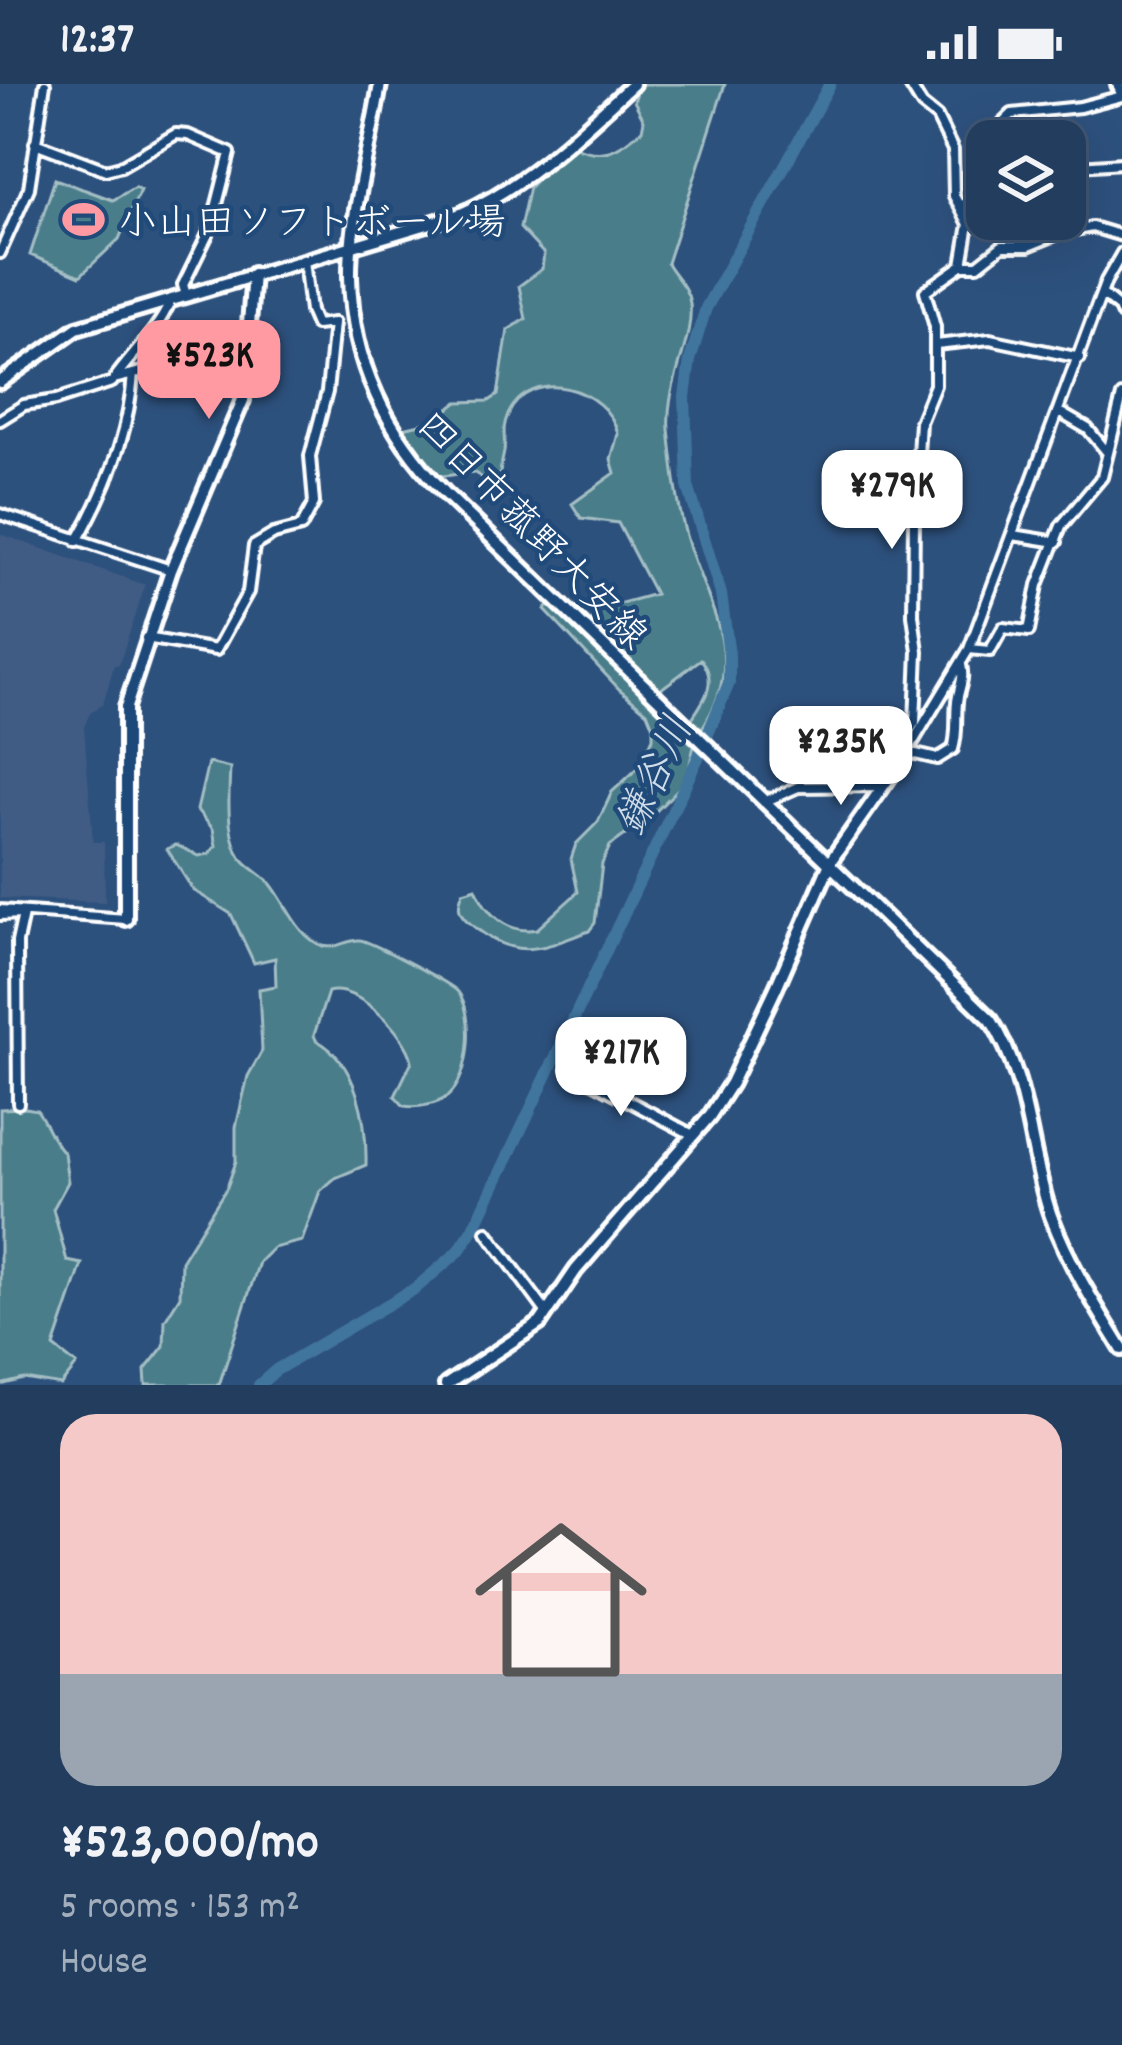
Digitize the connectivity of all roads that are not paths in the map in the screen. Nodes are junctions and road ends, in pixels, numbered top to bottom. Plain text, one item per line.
1 (45, 84) edge
2 (380, 84) edge
3 (633, 84) edge
4 (909, 84) edge
5 (1118, 84) edge
6 (1122, 95) edge
7 (1006, 120) edge
8 (35, 143) junction
9 (1122, 163) edge
10 (1086, 166) edge
11 (966, 203) edge
12 (961, 206) junction
13 (1086, 229) edge
14 (1122, 236) edge
15 (1044, 240) edge
16 (353, 244) junction
17 (0, 253) edge
18 (1122, 254) edge
19 (304, 259) junction
20 (962, 266) junction
21 (253, 274) junction
22 (1102, 294) junction
23 (186, 295) junction
24 (170, 301) junction
25 (1122, 315) edge
26 (249, 336) junction
27 (936, 345) junction
28 (1080, 358) junction
29 (133, 374) junction
30 (115, 379) junction
31 (0, 382) edge
32 (1122, 396) edge
33 (1059, 412) junction
34 (0, 420) edge
35 (1107, 452) junction
36 (0, 514) edge
37 (1013, 535) junction
38 (76, 541) junction
39 (1057, 542) junction
40 (171, 570) junction
41 (146, 638) junction
42 (969, 649) junction
43 (962, 665) junction
44 (907, 752) junction
45 (898, 765) junction
46 (884, 786) junction
47 (760, 799) junction
48 (830, 866) junction
49 (0, 913) edge
50 (23, 914) junction
51 (126, 919) joint
52 (568, 1069) dead end
53 (18, 1103) dead end
54 (693, 1135) junction
55 (487, 1232) dead end
56 (548, 1314) junction
57 (1122, 1349) edge
58 (446, 1385) edge

1 - 8 street
2 - 16 main road, 四日市菰野大安線
3 - 16 main road
4 - 12 street
5 - 6 main road
6 - 7 street
8 - 17 street
8 - 23 street
9 - 10 street
11 - 12 street
12 - 20 street
13 - 14 street
15 - 20 street
16 - 19 main road
16 - 47 main road, 四日市菰野大安線
18 - 22 street
19 - 21 main road
19 - 41 street
20 - 27 street
21 - 23 main road
21 - 26 main road
22 - 25 street
22 - 28 street
23 - 24 main road
24 - 30 street
24 - 31 main road
26 - 29 street
26 - 40 main road
27 - 28 street
27 - 45 street
28 - 33 street
29 - 30 street
29 - 38 street
30 - 34 street
32 - 35 street
33 - 35 street
33 - 37 street
35 - 39 street
36 - 38 street
37 - 39 street
37 - 42 street
38 - 40 street
39 - 42 street
40 - 41 main road
41 - 51 main road
42 - 43 street
43 - 44 street
43 - 44 street
44 - 45 main road
45 - 46 main road
46 - 47 street
46 - 48 main road
47 - 48 main road, 四日市菰野大安線
48 - 54 main road
48 - 57 main road, 四日市菰野大安線
49 - 50 street
50 - 51 street
50 - 53 street
52 - 54 street
54 - 56 main road
55 - 56 street
56 - 58 main road

